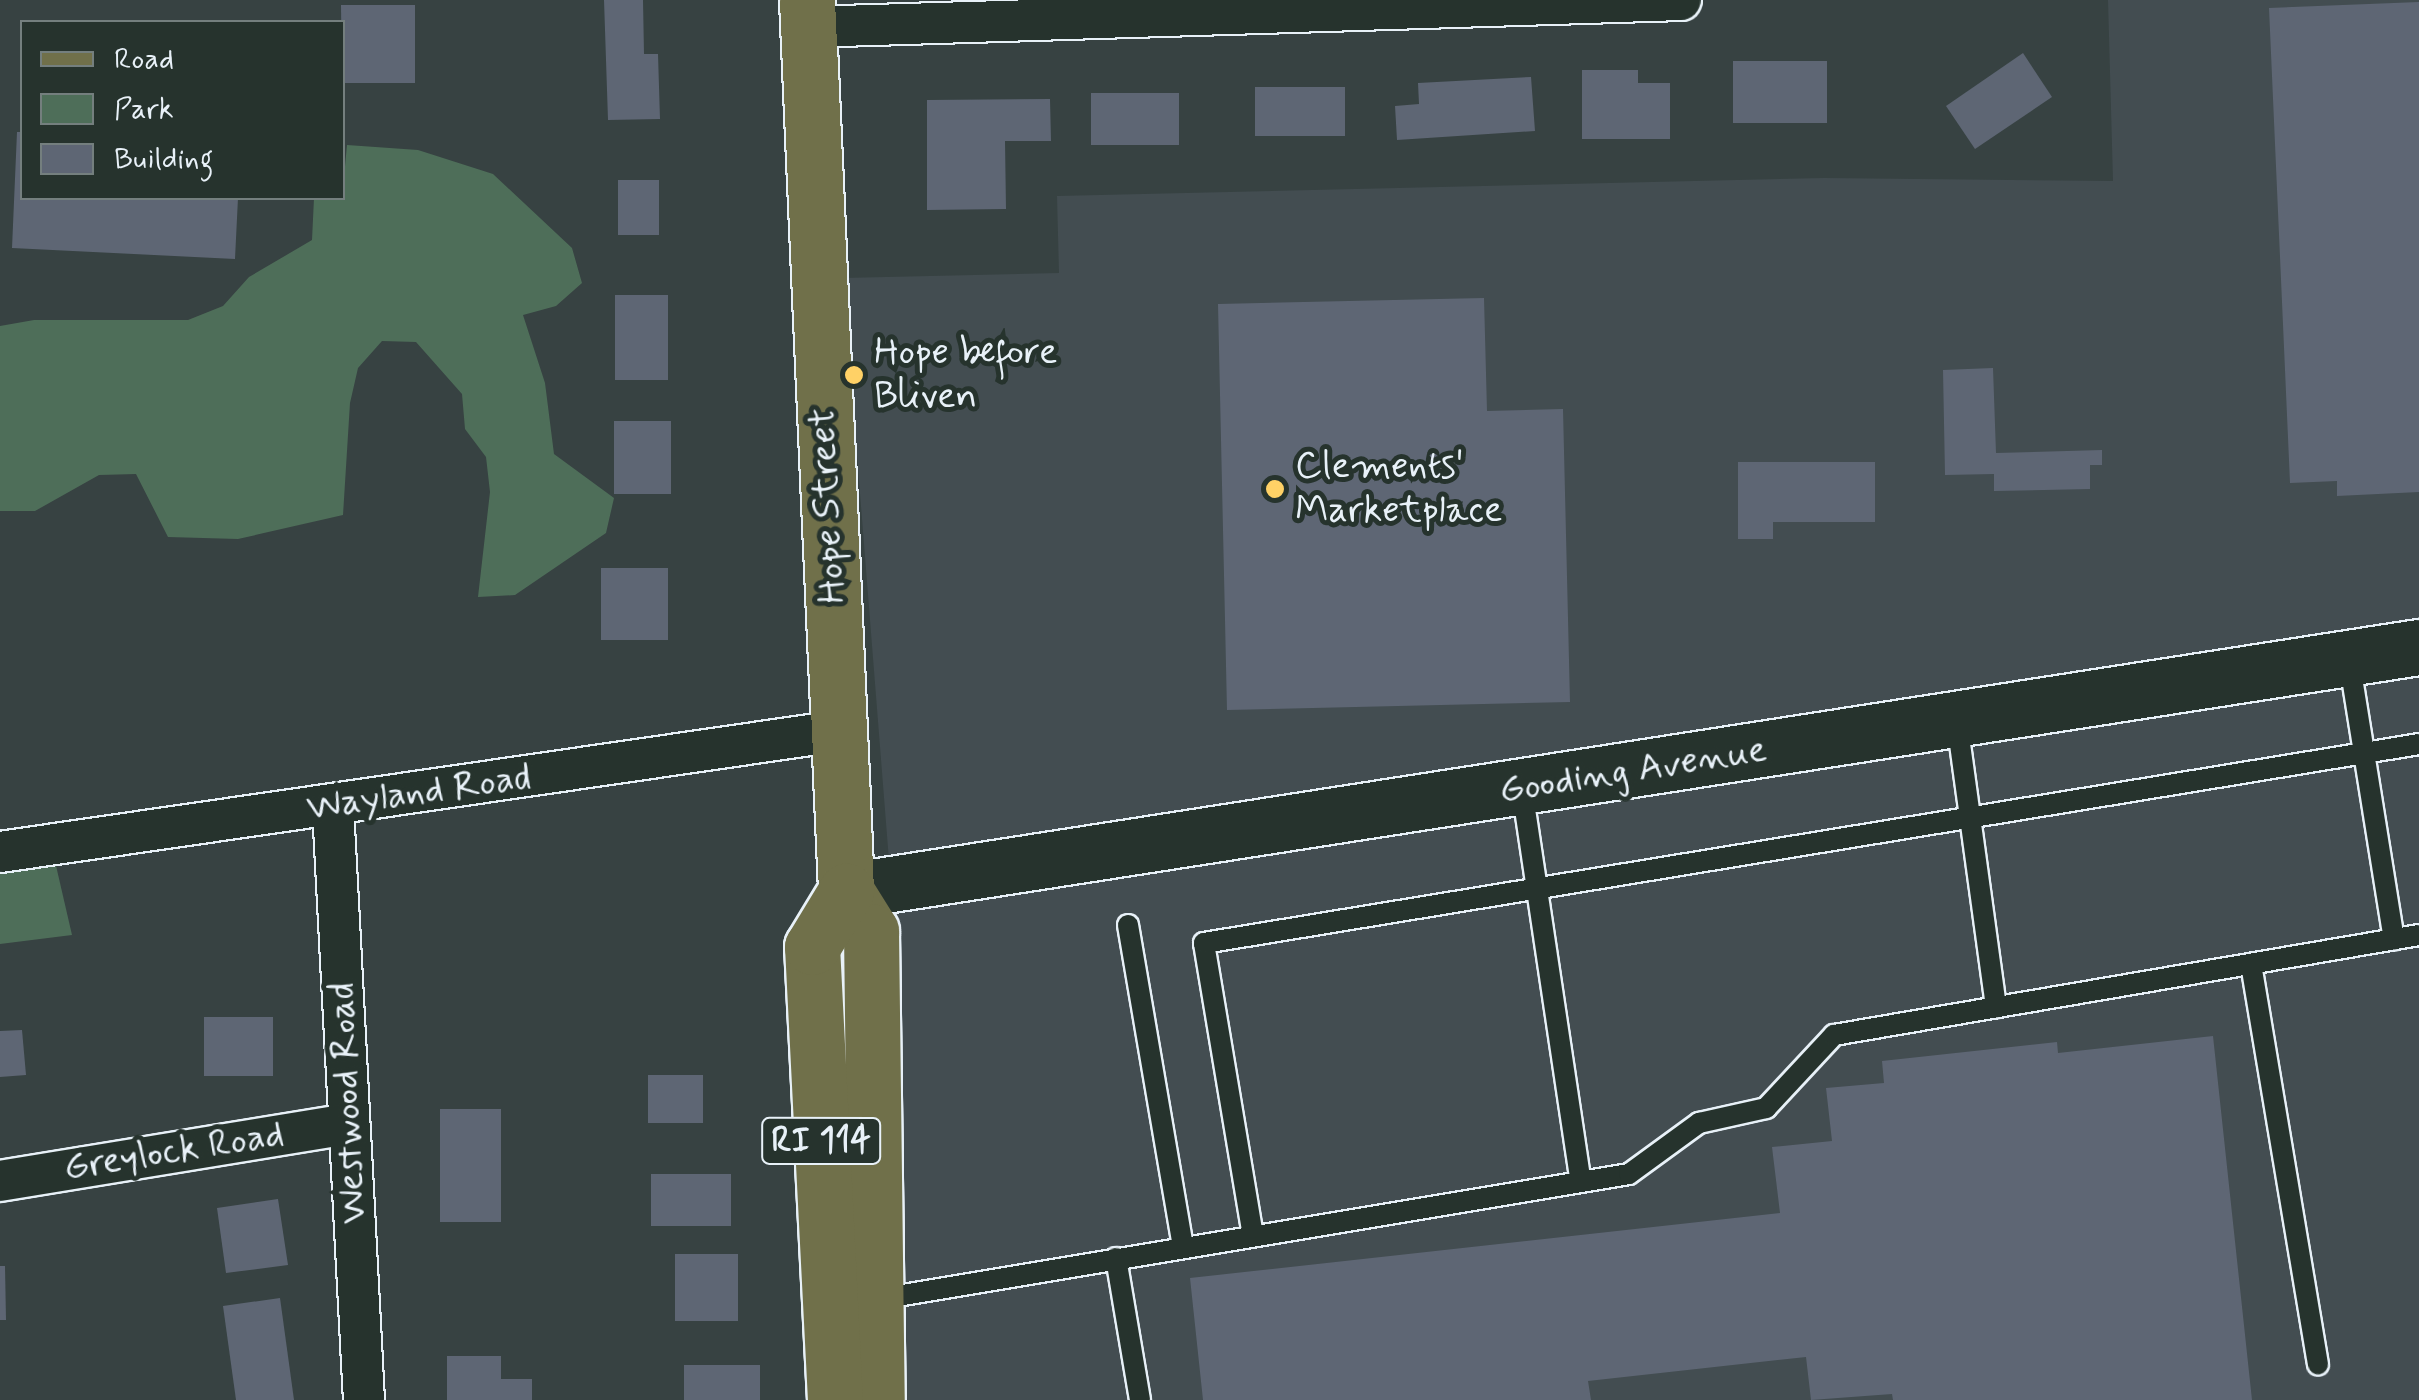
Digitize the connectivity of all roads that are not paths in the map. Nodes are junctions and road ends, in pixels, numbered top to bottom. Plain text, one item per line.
1 (1681, 0) edge
2 (808, 14) edge
3 (2419, 647) edge
4 (2349, 658) junction
5 (1957, 720) junction
6 (838, 731) junction
7 (2419, 744) edge
8 (2365, 752) junction
9 (1522, 789) junction
10 (333, 807) junction
11 (1969, 817) junction
12 (0, 852) edge
13 (1536, 888) junction
14 (846, 891) junction
15 (1128, 926) dead end
16 (2419, 935) edge
17 (2394, 939) junction
18 (2251, 964) junction
19 (1996, 1007) junction
20 (348, 1124) junction
21 (0, 1180) edge
22 (1581, 1182) junction
23 (1253, 1236) junction
24 (1183, 1246) junction
25 (1116, 1258) junction
26 (876, 1299) junction
27 (2318, 1364) dead end
28 (364, 1400) edge
29 (835, 1400) edge
30 (877, 1400) edge
31 (1140, 1400) edge

1 - 2 street
2 - 6 main road, Hope Street / RI 114
3 - 4 main road, Gooding Avenue
4 - 5 main road, Gooding Avenue
4 - 8 lane
5 - 9 main road, Gooding Avenue
5 - 11 lane
6 - 10 street, Wayland Road
6 - 14 main road, Hope Street / RI 114
7 - 8 lane
8 - 11 lane
8 - 17 lane
9 - 13 lane
9 - 14 main road, Gooding Avenue
10 - 12 street, Wayland Road
10 - 20 street, Westwood Road
11 - 13 lane
11 - 19 lane
13 - 22 lane
13 - 23 lane
14 - 26 main road, Hope Street / RI 114
14 - 29 main road, RI 114
15 - 24 lane
16 - 17 lane
17 - 18 lane
18 - 19 lane
18 - 27 lane
19 - 22 lane
20 - 21 street, Greylock Road
20 - 28 street, Westwood Road
22 - 23 lane
23 - 24 lane
24 - 25 lane
25 - 26 lane
25 - 31 lane
26 - 30 main road, Hope Street / RI 114

